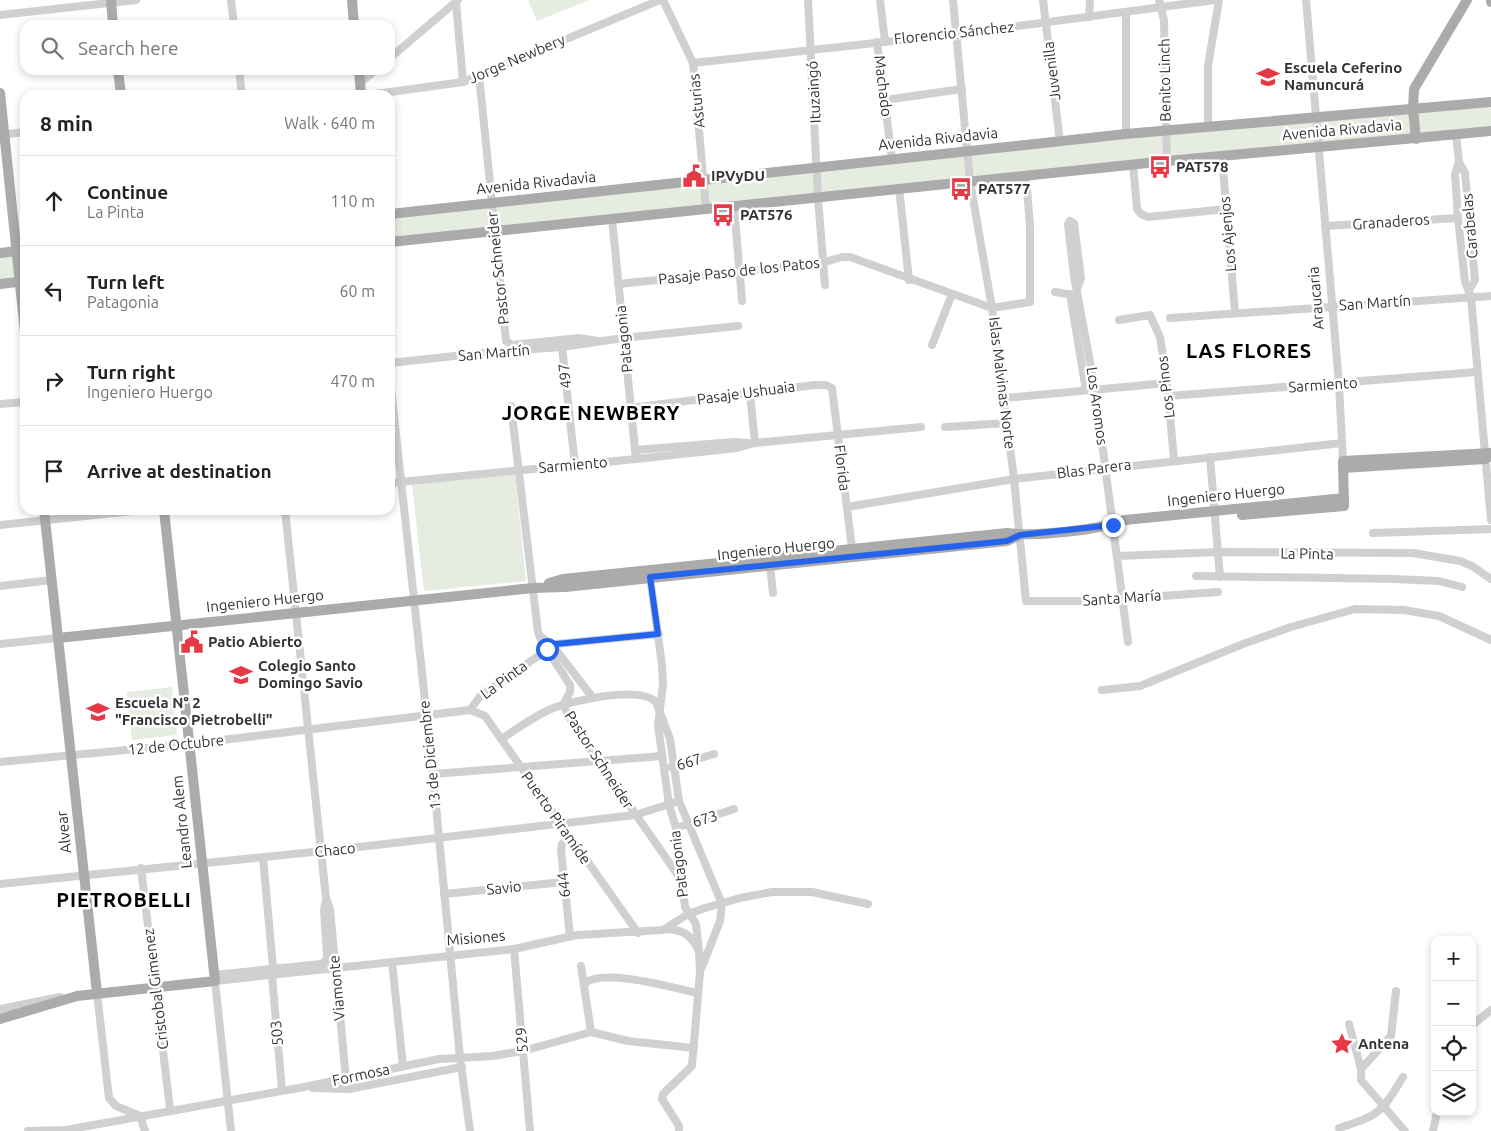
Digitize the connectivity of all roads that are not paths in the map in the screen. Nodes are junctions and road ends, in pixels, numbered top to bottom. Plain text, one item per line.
1 (136, 0) edge
2 (231, 0) edge
3 (352, 0) edge
4 (661, 0) edge
5 (808, 0) edge
6 (880, 0) edge
7 (953, 0) edge
8 (1043, 0) edge
9 (1090, 0) edge
10 (1216, 0) edge
11 (1219, 0) edge
12 (1306, 0) edge
13 (1467, 0) edge
14 (111, 1) edge
15 (457, 1) edge
16 (1160, 4) edge
17 (1126, 12) junction
18 (0, 15) edge
19 (1090, 17) junction
20 (113, 20) edge
21 (233, 20) edge
22 (354, 20) edge
23 (1046, 23) junction
24 (957, 34) junction
25 (881, 42) junction
26 (812, 49) junction
27 (395, 54) edge
28 (693, 63) junction
29 (119, 75) edge
30 (240, 75) edge
31 (359, 75) edge
32 (370, 75) edge
33 (479, 75) junction
34 (463, 82) junction
35 (360, 83) junction
36 (120, 90) edge
37 (241, 90) edge
38 (361, 90) edge
39 (962, 90) junction
40 (395, 91) edge
41 (0, 93) edge
42 (885, 100) junction
43 (1491, 102) edge
44 (1413, 109) junction
45 (1315, 118) junction
46 (1491, 124) edge
47 (1208, 127) junction
48 (1165, 130) junction
49 (1491, 131) edge
50 (20, 133) edge
51 (1467, 133) junction
52 (1126, 134) junction
53 (1456, 134) junction
54 (2, 135) edge
55 (1416, 139) junction
56 (1060, 142) junction
57 (1318, 146) junction
58 (968, 151) junction
59 (1222, 156) junction
60 (892, 159) junction
61 (1168, 160) junction
62 (1458, 162) junction
63 (1133, 164) junction
64 (817, 167) junction
65 (1026, 175) junction
66 (704, 179) junction
67 (970, 181) junction
68 (899, 188) junction
69 (818, 198) junction
70 (491, 203) junction
71 (734, 206) junction
72 (706, 208) junction
73 (1226, 209) junction
74 (395, 213) edge
75 (1458, 218) junction
76 (612, 219) junction
77 (1325, 226) junction
78 (493, 230) junction
79 (395, 241) edge
80 (20, 245) edge
81 (20, 251) edge
82 (0, 253) edge
83 (822, 263) junction
84 (739, 271) junction
85 (909, 280) junction
86 (20, 281) edge
87 (0, 284) edge
88 (618, 284) junction
89 (824, 285) dead end
90 (1055, 292) dead end
91 (1078, 293) junction
92 (952, 294) junction
93 (1070, 294) junction
94 (1470, 294) junction
95 (1491, 296) edge
96 (742, 301) dead end
97 (1332, 306) junction
98 (992, 308) junction
99 (1235, 313) junction
100 (1170, 318) dead end
101 (1119, 320) dead end
102 (738, 326) dead end
103 (624, 338) junction
104 (506, 341) joint
105 (598, 341) junction
106 (932, 344) dead end
107 (562, 347) junction
108 (395, 363) edge
109 (1477, 372) junction
110 (1167, 383) junction
111 (1339, 384) junction
112 (832, 388) joint
113 (1095, 389) junction
114 (1086, 390) junction
115 (750, 394) junction
116 (1168, 396) junction
117 (1004, 398) junction
118 (20, 402) edge
119 (0, 404) edge
120 (510, 406) dead end
121 (630, 408) junction
122 (1007, 423) junction
123 (395, 426) edge
124 (921, 426) dead end
125 (945, 427) dead end
126 (838, 434) junction
127 (755, 443) junction
128 (1342, 443) junction
129 (635, 450) junction
130 (1488, 455) edge
131 (1210, 457) junction
132 (636, 459) junction
133 (1174, 460) junction
134 (1343, 464) junction
135 (575, 465) junction
136 (1106, 468) junction
137 (520, 469) junction
138 (1014, 479) junction
139 (401, 482) junction
140 (395, 483) edge
141 (1344, 502) joint
142 (847, 506) junction
143 (1216, 514) junction
144 (45, 515) edge
145 (165, 515) edge
146 (286, 515) edge
147 (1491, 520) edge
148 (0, 525) edge
149 (1113, 525) junction
150 (1491, 529) edge
151 (1373, 533) dead end
152 (1020, 535) junction
153 (852, 548) junction
154 (1218, 552) junction
155 (1118, 556) junction
156 (770, 565) junction
157 (1196, 576) dead end
158 (650, 577) junction
159 (1220, 577) junction
160 (1491, 579) edge
161 (52, 580) junction
162 (0, 586) edge
163 (1462, 587) dead end
164 (533, 588) junction
165 (1218, 592) dead end
166 (773, 593) dead end
167 (1124, 597) junction
168 (414, 600) junction
169 (1026, 601) joint
170 (296, 612) junction
171 (177, 626) junction
172 (658, 634) junction
173 (58, 638) junction
174 (1491, 640) edge
175 (1128, 642) dead end
176 (0, 644) edge
177 (550, 648) junction
178 (1102, 690) dead end
179 (593, 698) junction
180 (563, 705) junction
181 (660, 709) junction
182 (470, 710) junction
183 (426, 716) junction
184 (308, 731) junction
185 (501, 739) junction
186 (189, 744) junction
187 (714, 754) dead end
188 (71, 756) junction
189 (662, 756) junction
190 (0, 762) edge
191 (599, 762) junction
192 (674, 766) junction
193 (521, 767) junction
194 (664, 770) junction
195 (433, 774) junction
196 (678, 801) junction
197 (669, 805) junction
198 (734, 809) dead end
199 (635, 815) junction
200 (561, 824) junction
201 (689, 824) junction
202 (676, 828) junction
203 (569, 837) junction
204 (439, 838) junction
205 (322, 851) junction
206 (263, 857) junction
207 (202, 862) junction
208 (141, 868) junction
209 (84, 874) junction
210 (682, 881) junction
211 (564, 882) junction
212 (0, 884) edge
213 (444, 894) junction
214 (326, 898) junction
215 (722, 904) junction
216 (868, 904) dead end
217 (688, 914) junction
218 (666, 929) junction
219 (638, 933) junction
220 (570, 936) junction
221 (514, 950) junction
222 (699, 952) junction
223 (451, 955) junction
224 (326, 961) joint
225 (392, 962) junction
226 (581, 966) dead end
227 (335, 968) junction
228 (700, 970) junction
229 (273, 972) junction
230 (214, 978) junction
231 (584, 984) junction
232 (156, 987) junction
233 (1396, 991) dead end
234 (97, 993) junction
235 (697, 993) junction
236 (77, 996) junction
237 (0, 1009) edge
238 (1491, 1010) edge
239 (0, 1018) edge
240 (1476, 1022) edge
241 (1350, 1024) dead end
242 (591, 1032) junction
243 (694, 1048) junction
244 (523, 1051) junction
245 (460, 1058) junction
246 (403, 1066) junction
247 (462, 1067) junction
248 (1361, 1069) junction
249 (1403, 1077) dead end
250 (346, 1078) junction
251 (304, 1087) junction
252 (282, 1090) junction
253 (228, 1099) junction
254 (1385, 1108) junction
255 (170, 1109) junction
256 (140, 1116) junction
257 (1436, 1116) edge
258 (1339, 1128) dead end
259 (28, 1131) edge
260 (145, 1131) edge
261 (231, 1131) edge
262 (470, 1131) edge
263 (530, 1131) edge
264 (679, 1131) edge
265 (1405, 1131) edge
266 (1433, 1131) edge

1 - 14 street
2 - 21 street
3 - 22 main road
4 - 28 street, Asturias
4 - 33 street, Jorge Newbery
5 - 26 street, Ituzaingó
6 - 25 street, Machado
7 - 24 street, Islas Malvinas Norte
8 - 23 street, Juvenilla
9 - 19 street
10 - 16 street, Florencio Sánchez
11 - 47 street
12 - 45 street, Araucaria
13 - 44 main road
14 - 18 street
14 - 20 main road
15 - 27 street
15 - 34 street
16 - 17 street, Florencio Sánchez
16 - 48 street, Benito Linch
17 - 19 street, Florencio Sánchez
17 - 52 street
19 - 23 street, Florencio Sánchez
23 - 24 street, Florencio Sánchez
23 - 56 street, Juvenilla
24 - 25 street, Florencio Sánchez
24 - 39 street, Islas Malvinas Norte
25 - 26 street, Florencio Sánchez
25 - 42 street, Machado
26 - 28 street, Florencio Sánchez
26 - 64 street, Ituzaingó
28 - 66 street, Asturias
29 - 36 main road
30 - 37 street
31 - 35 main road
32 - 35 street
33 - 34 street, Jorge Newbery
33 - 70 street, Pastor Schneider
34 - 40 street, Jorge Newbery
35 - 38 main road
39 - 42 street
39 - 58 street, Islas Malvinas Norte
41 - 54 main road
42 - 60 street, Machado
43 - 44 main road, Avenida Rivadavia
44 - 45 main road, Avenida Rivadavia
44 - 55 main road
45 - 47 main road, Avenida Rivadavia
45 - 57 street, Araucaria
46 - 51 main road
47 - 48 main road, Avenida Rivadavia
48 - 52 main road, Avenida Rivadavia
48 - 61 street, Benito Linch
49 - 51 main road, Avenida Rivadavia
50 - 54 street
51 - 53 main road, Avenida Rivadavia
52 - 56 main road, Avenida Rivadavia
53 - 55 main road, Avenida Rivadavia
53 - 62 street, Carabelas
54 - 80 main road
55 - 57 main road, Avenida Rivadavia
56 - 58 main road, Avenida Rivadavia
57 - 59 main road, Avenida Rivadavia
57 - 77 street, Araucaria
58 - 60 main road, Avenida Rivadavia
58 - 67 street, Islas Malvinas Norte
59 - 61 main road, Avenida Rivadavia
59 - 73 street, Los Ajenjos
60 - 64 main road, Avenida Rivadavia
61 - 63 main road, Avenida Rivadavia
62 - 75 street, Carabelas
62 - 94 street, Carabelas
63 - 65 main road, Avenida Rivadavia
63 - 73 street
64 - 66 main road, Avenida Rivadavia
64 - 69 street, Ituzaingó
65 - 67 main road, Avenida Rivadavia
65 - 98 street, Pasaje Paso de los Patos
66 - 70 main road, Avenida Rivadavia
66 - 72 street, Asturias
67 - 68 main road, Avenida Rivadavia
67 - 98 street, Islas Malvinas Norte
68 - 69 main road, Avenida Rivadavia
68 - 85 street
69 - 71 main road, Avenida Rivadavia
69 - 83 street
70 - 74 main road, Avenida Rivadavia
70 - 78 street, Pastor Schneider
71 - 72 main road, Avenida Rivadavia
71 - 84 street
72 - 76 main road, Avenida Rivadavia
73 - 99 street, Los Ajenjos
75 - 77 street, Granaderos
75 - 94 street, Carabelas
76 - 78 main road, Avenida Rivadavia
76 - 88 street, Patagonia
77 - 97 street, Araucaria
78 - 79 main road, Avenida Rivadavia
78 - 104 street, Pastor Schneider
81 - 82 main road
83 - 84 street, Pasaje Paso de los Patos
83 - 85 street, Pasaje Paso de los Patos
83 - 89 street
84 - 88 street, Pasaje Paso de los Patos
84 - 96 street
85 - 92 street, Pasaje Paso de los Patos
86 - 87 main road
88 - 103 street, Patagonia
90 - 93 street
91 - 91 street, Los Aromos
91 - 93 street
91 - 113 street, Los Aromos
92 - 98 street, Pasaje Paso de los Patos
92 - 106 street
93 - 114 street, Los Aromos
94 - 95 street, San Martín
94 - 97 street, San Martín
94 - 109 street, Carabelas
97 - 99 street, San Martín
97 - 111 street, Araucaria
98 - 117 street, Islas Malvinas Norte
99 - 100 street, San Martín
101 - 110 street, Los Pinos
102 - 103 street, San Martín
103 - 105 street, San Martín
103 - 121 street, Patagonia
104 - 105 street, San Martín
105 - 107 street, San Martín
107 - 108 street, San Martín
107 - 135 street, 497
109 - 111 street, Sarmiento
109 - 130 street, Carabelas
110 - 113 street
110 - 116 street, Los Pinos
111 - 116 street, Sarmiento
111 - 128 street, Araucaria
112 - 115 street, Pasaje Ushuaia
112 - 126 street, Florida
113 - 114 street
113 - 136 street, Los Aromos
114 - 117 street
115 - 121 street, Pasaje Ushuaia
115 - 127 street
116 - 133 street, Los Pinos
117 - 122 street, Islas Malvinas Norte
118 - 119 street
120 - 137 street, Pastor Schneider
121 - 129 street, Patagonia
122 - 125 street
122 - 138 street, Islas Malvinas Norte
123 - 139 street, 13 de Diciembre
124 - 126 street, Sarmiento
126 - 127 street, Sarmiento
126 - 142 street, Florida
127 - 129 street, Sarmiento
127 - 132 street, Sarmiento
128 - 131 street, Blas Parera
128 - 134 street, Araucaria
129 - 132 street, Patagonia
130 - 134 main road
130 - 147 street, Carabelas
131 - 133 street, Blas Parera
131 - 143 street
132 - 135 street, Sarmiento
133 - 136 street, Blas Parera
134 - 141 main road, Araucaria
135 - 137 street, Sarmiento
136 - 138 street, Blas Parera
136 - 149 street, Los Aromos
137 - 139 street, Sarmiento
137 - 164 street, Pastor Schneider
138 - 142 street, Blas Parera
138 - 152 street, Islas Malvinas Norte
139 - 140 street, Sarmiento
139 - 168 street, 13 de Diciembre
141 - 143 main road, Ingeniero Huergo
142 - 153 street, Florida
143 - 149 main road, Ingeniero Huergo
143 - 154 street
144 - 148 street
144 - 161 main road, Alvear
145 - 171 main road, Leandro Alem
146 - 170 street
149 - 152 main road, Ingeniero Huergo
149 - 155 street, Los Aromos
150 - 151 street
152 - 153 main road, Ingeniero Huergo
152 - 156 main road, Ingeniero Huergo
152 - 169 street, Islas Malvinas Norte
153 - 164 main road, Ingeniero Huergo
154 - 155 street, La Pinta
154 - 159 street
154 - 160 street, La Pinta
155 - 167 street, Los Aromos
156 - 158 main road, Ingeniero Huergo
156 - 166 street
157 - 159 street
158 - 164 main road, Ingeniero Huergo
158 - 172 street, Patagonia
159 - 163 street
161 - 162 street
161 - 173 main road, Alvear
164 - 168 main road, Ingeniero Huergo
164 - 177 street, Pastor Schneider
165 - 167 street, Santa María
167 - 169 street, Santa María
167 - 175 street, Los Aromos
168 - 170 main road, Ingeniero Huergo
168 - 183 street, 13 de Diciembre
170 - 171 main road, Ingeniero Huergo
170 - 184 street
171 - 173 main road, Ingeniero Huergo
171 - 186 main road, Leandro Alem
172 - 177 street, La Pinta
172 - 181 street, Patagonia
173 - 176 street, Ingeniero Huergo
173 - 188 main road, Alvear
174 - 178 street
177 - 179 street, Pastor Schneider
177 - 180 street, Pastor Schneider
177 - 182 street, La Pinta
179 - 180 street
179 - 181 street
180 - 185 street
180 - 191 street, Pastor Schneider
181 - 189 street, Patagonia
181 - 192 street
182 - 183 street, 12 de Octubre
182 - 185 street, Puerto Piramíde
183 - 184 street, 12 de Octubre
183 - 195 street, 13 de Diciembre
184 - 186 street, 12 de Octubre
184 - 205 street, Viamonte
185 - 193 street, Puerto Piramíde
186 - 188 street, 12 de Octubre
186 - 207 main road, Leandro Alem
187 - 192 street, 667
188 - 190 street, 12 de Octubre
188 - 209 main road, Alvear
189 - 191 street
189 - 194 street, Patagonia
191 - 193 street
191 - 199 street, Pastor Schneider
192 - 194 street, 667
192 - 196 street
193 - 195 street
193 - 200 street, Puerto Piramíde
194 - 197 street, Patagonia
195 - 204 street, 13 de Diciembre
196 - 197 street, Chaco
196 - 201 street
197 - 199 street, Chaco
197 - 202 street, Patagonia
198 - 201 street, 673
199 - 200 street, Chaco
199 - 210 street, Pastor Schneider
200 - 203 street, Puerto Piramíde
200 - 204 street, Chaco
201 - 202 street, 673
201 - 215 street
202 - 210 street, Patagonia
203 - 211 street, 644
203 - 219 street, Puerto Piramíde
204 - 205 street, Chaco
204 - 213 street, 13 de Diciembre
205 - 206 street, Chaco
205 - 214 street, Viamonte
206 - 207 street, Chaco
206 - 229 street, 503
207 - 208 street, Chaco
207 - 230 main road, Leandro Alem
208 - 209 street, Chaco
208 - 232 street, Cristobal Gimenez
209 - 212 street, Chaco
209 - 234 main road, Alvear
210 - 217 street, Patagonia
211 - 213 street, Savio
211 - 220 street, 644
213 - 223 street, 13 de Diciembre
214 - 224 street, Viamonte
214 - 227 street, Viamonte
215 - 216 street, Misiones
215 - 217 street, Misiones
215 - 228 street
217 - 218 street, Misiones
217 - 222 street, Patagonia
218 - 219 street, Misiones
218 - 222 street
219 - 220 street, Misiones
220 - 221 street, Misiones
221 - 223 street, Misiones
221 - 244 street, 529
222 - 228 street, Patagonia
223 - 225 street, Misiones
223 - 245 street, 13 de Diciembre
224 - 229 street, Misiones
225 - 227 street, Misiones
225 - 246 street
226 - 231 street
227 - 229 street, Misiones
227 - 250 street, Viamonte
228 - 235 street, Patagonia
229 - 230 street, Misiones
229 - 252 street, 503
230 - 232 main road, Misiones
230 - 253 street, Leandro Alem
231 - 235 street
231 - 242 street
232 - 234 main road, Misiones
232 - 255 street, Cristobal Gimenez
233 - 248 street
234 - 236 main road, Misiones
234 - 256 street, Alvear
235 - 243 street, Patagonia
236 - 237 street, Misiones
236 - 239 main road, Misiones
238 - 240 street
241 - 248 street
242 - 243 street, Formosa
242 - 244 street, Formosa
243 - 264 street, Patagonia
244 - 245 street, Formosa
244 - 263 street, 529
245 - 246 street, Formosa
245 - 247 street, 13 de Diciembre
246 - 250 street, Formosa
247 - 251 street
247 - 262 street, 13 de Diciembre
248 - 254 street
249 - 254 street
250 - 251 street, Formosa
251 - 252 street, Formosa
252 - 253 street, Formosa
253 - 255 street, Formosa
253 - 261 street, Leandro Alem
254 - 258 street
254 - 265 street
255 - 256 street, Formosa
256 - 259 street, Formosa
256 - 260 street
257 - 266 street

